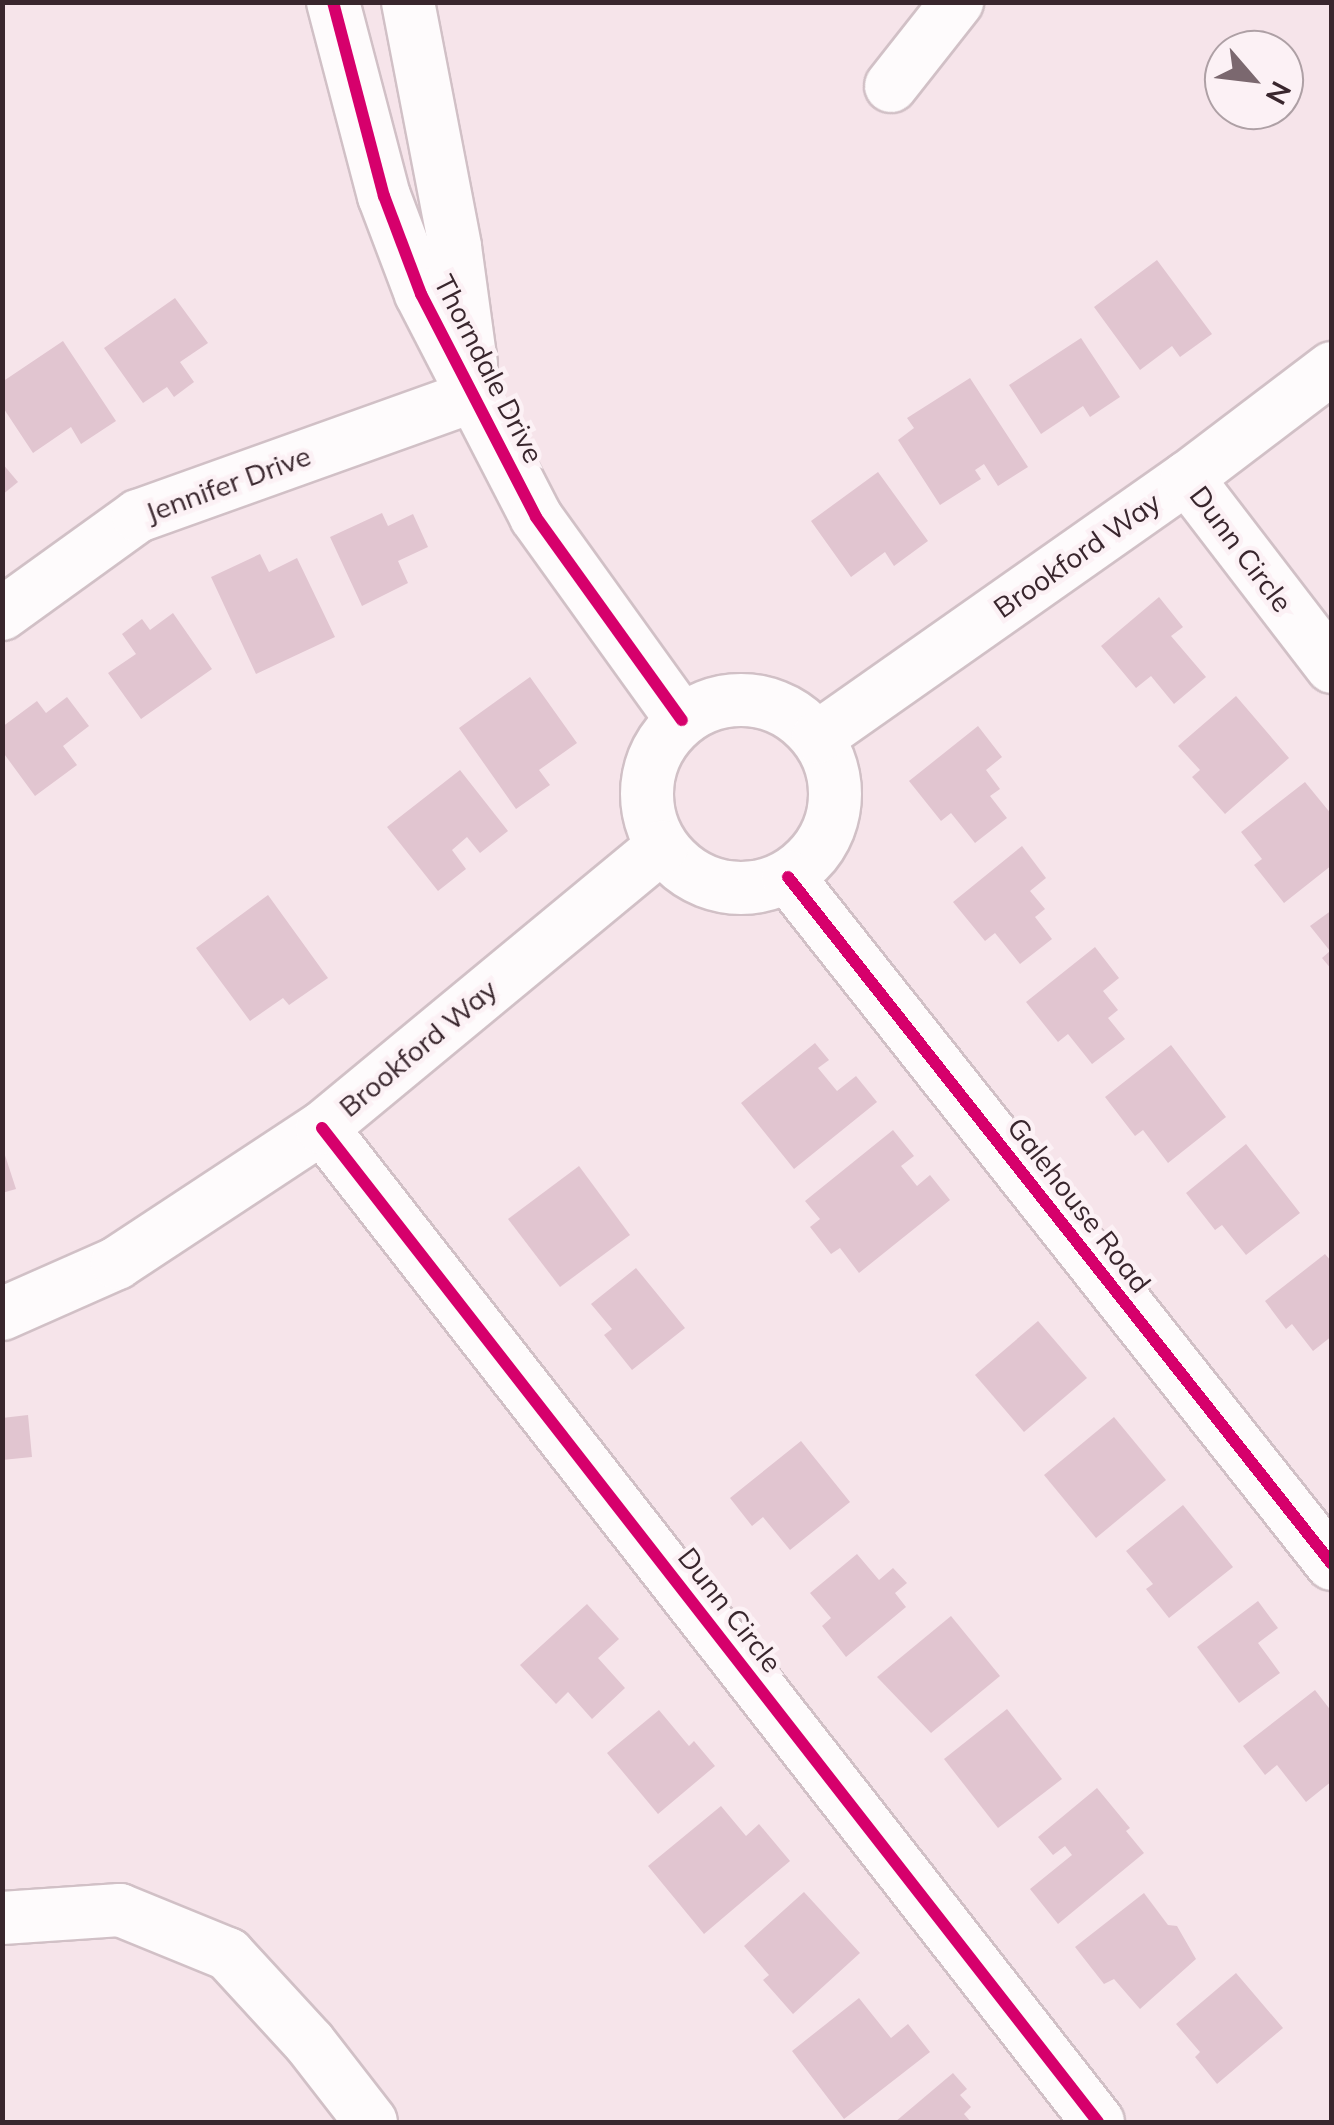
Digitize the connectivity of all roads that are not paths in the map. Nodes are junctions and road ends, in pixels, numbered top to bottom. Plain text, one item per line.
1 (333, 2) edge
2 (408, 2) edge
3 (956, 2) edge
4 (892, 86) dead end
5 (1332, 368) edge
6 (476, 395) junction
7 (1187, 478) junction
8 (2, 614) edge
9 (1332, 667) edge
10 (682, 720) junction
11 (818, 737) junction
12 (662, 847) junction
13 (788, 877) junction
14 (322, 1128) junction
15 (2, 1314) edge
16 (1332, 1564) edge
17 (2, 1918) edge
18 (371, 2122) edge
19 (1098, 2122) edge

1 - 6 street, Thorndale Drive
2 - 6 street, Thorndale Drive
3 - 4 street
5 - 7 street, Brookford Way
6 - 8 street, Jennifer Drive
6 - 10 street, Thorndale Drive
7 - 9 street, Dunn Circle
7 - 11 street, Brookford Way
10 - 11 street
10 - 12 street
11 - 13 street
12 - 13 street
12 - 14 street, Brookford Way
13 - 16 street, Galehouse Road
14 - 15 street, Brookford Way
14 - 19 street, Dunn Circle
17 - 18 street

